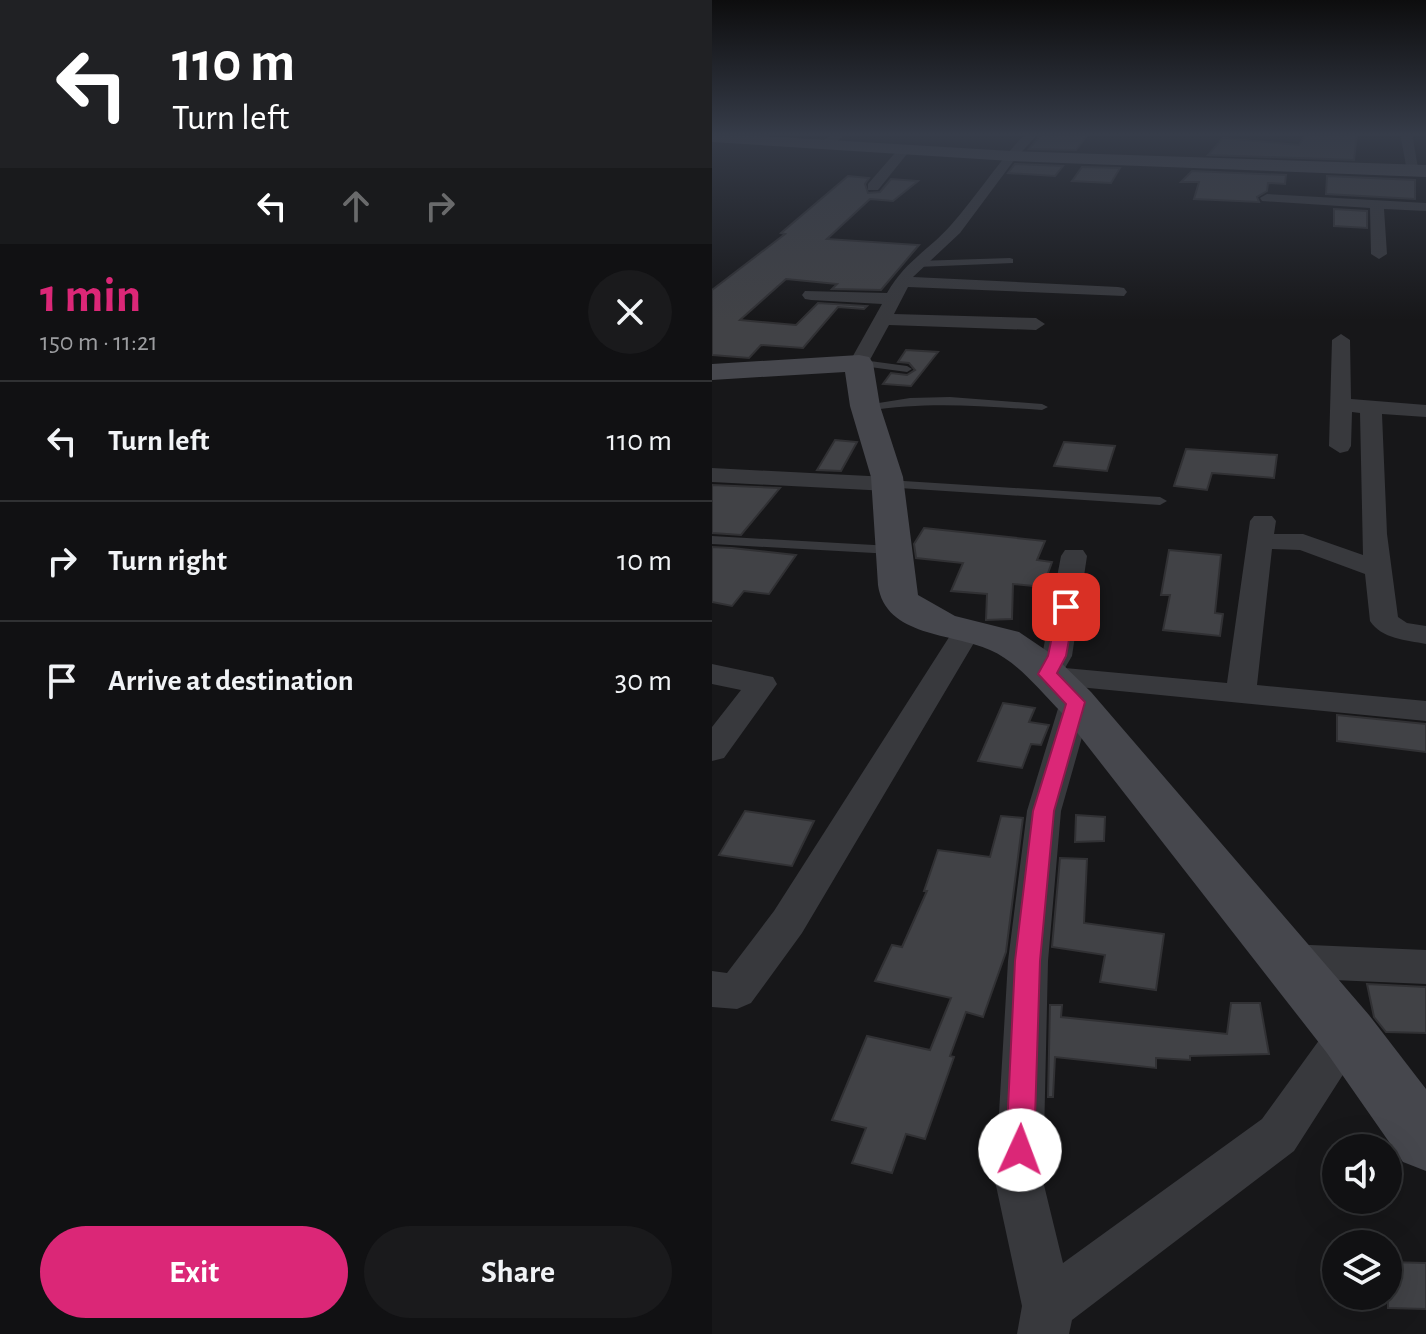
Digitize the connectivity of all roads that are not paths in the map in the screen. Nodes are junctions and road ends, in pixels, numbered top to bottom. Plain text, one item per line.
1 (981, 195) edge
2 (1267, 198) dead end
3 (1377, 205) junction
4 (1426, 207) edge
5 (1379, 254) dead end
6 (1010, 261) dead end
7 (917, 264) junction
8 (903, 282) junction
9 (1118, 292) dead end
10 (811, 295) dead end
11 (894, 299) junction
12 (884, 319) junction
13 (1036, 324) dead end
14 (1341, 340) dead end
15 (859, 364) junction
16 (907, 369) dead end
17 (712, 372) edge
18 (1341, 405) junction
19 (1042, 407) dead end
20 (1371, 407) junction
21 (866, 408) junction
22 (1426, 411) edge
23 (1340, 446) dead end
24 (712, 475) edge
25 (888, 484) junction
26 (1160, 501) dead end
27 (712, 540) edge
28 (892, 550) junction
29 (1074, 556) dead end
30 (1378, 570) junction
31 (967, 631) junction
32 (1426, 635) edge
33 (712, 674) edge
34 (1057, 684) junction
35 (1241, 694) junction
36 (1426, 711) edge
37 (712, 750) edge
38 (1287, 961) junction
39 (1426, 967) edge
40 (712, 989) edge
41 (1348, 1034) junction
42 (1426, 1140) edge
43 (1046, 1320) edge

1 - 7 street
2 - 3 street
3 - 4 street
3 - 5 street
6 - 7 lane
7 - 8 street
8 - 9 street
8 - 11 street
10 - 11 street
11 - 12 street
12 - 13 street
12 - 15 street
14 - 18 street
15 - 16 lane
15 - 17 street
15 - 21 street
18 - 20 street
18 - 23 street
19 - 21 lane
20 - 22 street
20 - 30 street
21 - 25 street
24 - 25 street
25 - 26 lane
25 - 28 street
27 - 28 lane
28 - 31 street
29 - 34 street
30 - 32 street
30 - 35 street
31 - 34 street
31 - 40 street
33 - 37 street
34 - 35 street
34 - 38 street
34 - 43 street
35 - 36 street
38 - 39 street
38 - 41 street
41 - 42 street
41 - 43 street

